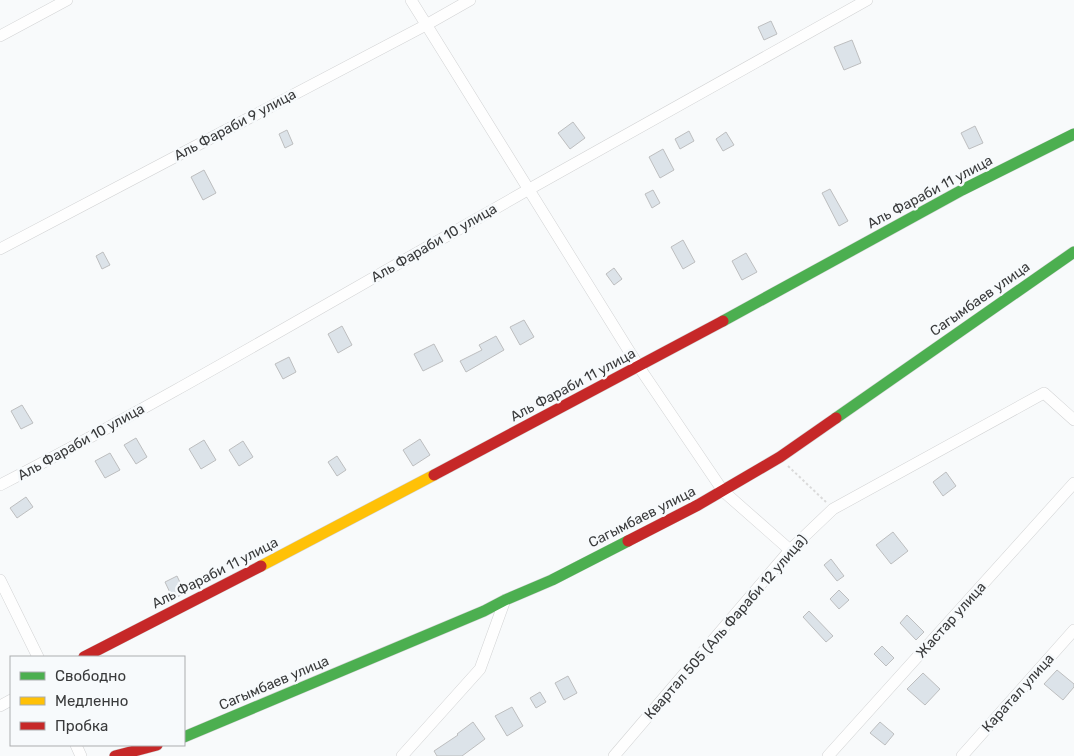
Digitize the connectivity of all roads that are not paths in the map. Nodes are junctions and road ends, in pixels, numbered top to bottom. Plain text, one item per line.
1 (67, 0) edge
2 (411, 0) edge
3 (470, 0) edge
4 (867, 0) edge
5 (426, 25) junction
6 (0, 36) edge
7 (1074, 134) edge
8 (528, 189) junction
9 (0, 249) edge
10 (1074, 252) edge
11 (639, 367) junction
12 (1074, 420) edge
13 (1074, 483) edge
14 (0, 485) edge
15 (723, 491) junction
16 (790, 550) junction
17 (0, 580) edge
18 (506, 600) junction
19 (1074, 630) edge
20 (38, 656) edge
21 (86, 656) edge
22 (185, 737) edge
23 (153, 746) edge
24 (115, 756) edge
25 (402, 756) edge
26 (614, 756) edge
27 (828, 756) edge
28 (962, 756) edge

1 - 6 street
2 - 5 street
3 - 5 street, Аль Фараби 9 улица
4 - 8 street, Аль Фараби 10 улица
5 - 8 street
5 - 9 street, Аль Фараби 9 улица
7 - 11 street, Аль Фараби 11 улица
8 - 11 street
8 - 14 street, Аль Фараби 10 улица
10 - 15 street, Сагымбаев улица
11 - 15 street
11 - 21 street, Аль Фараби 11 улица
12 - 16 street, Квартал 505 (Аль Фараби 12 улица)
13 - 27 street, Жастар улица
15 - 16 street
15 - 18 street, Сагымбаев улица
16 - 26 street, Квартал 505 (Аль Фараби 12 улица)
17 - 20 street
18 - 22 street, Сагымбаев улица
18 - 25 street
19 - 28 street, Каратал улица
23 - 24 street

